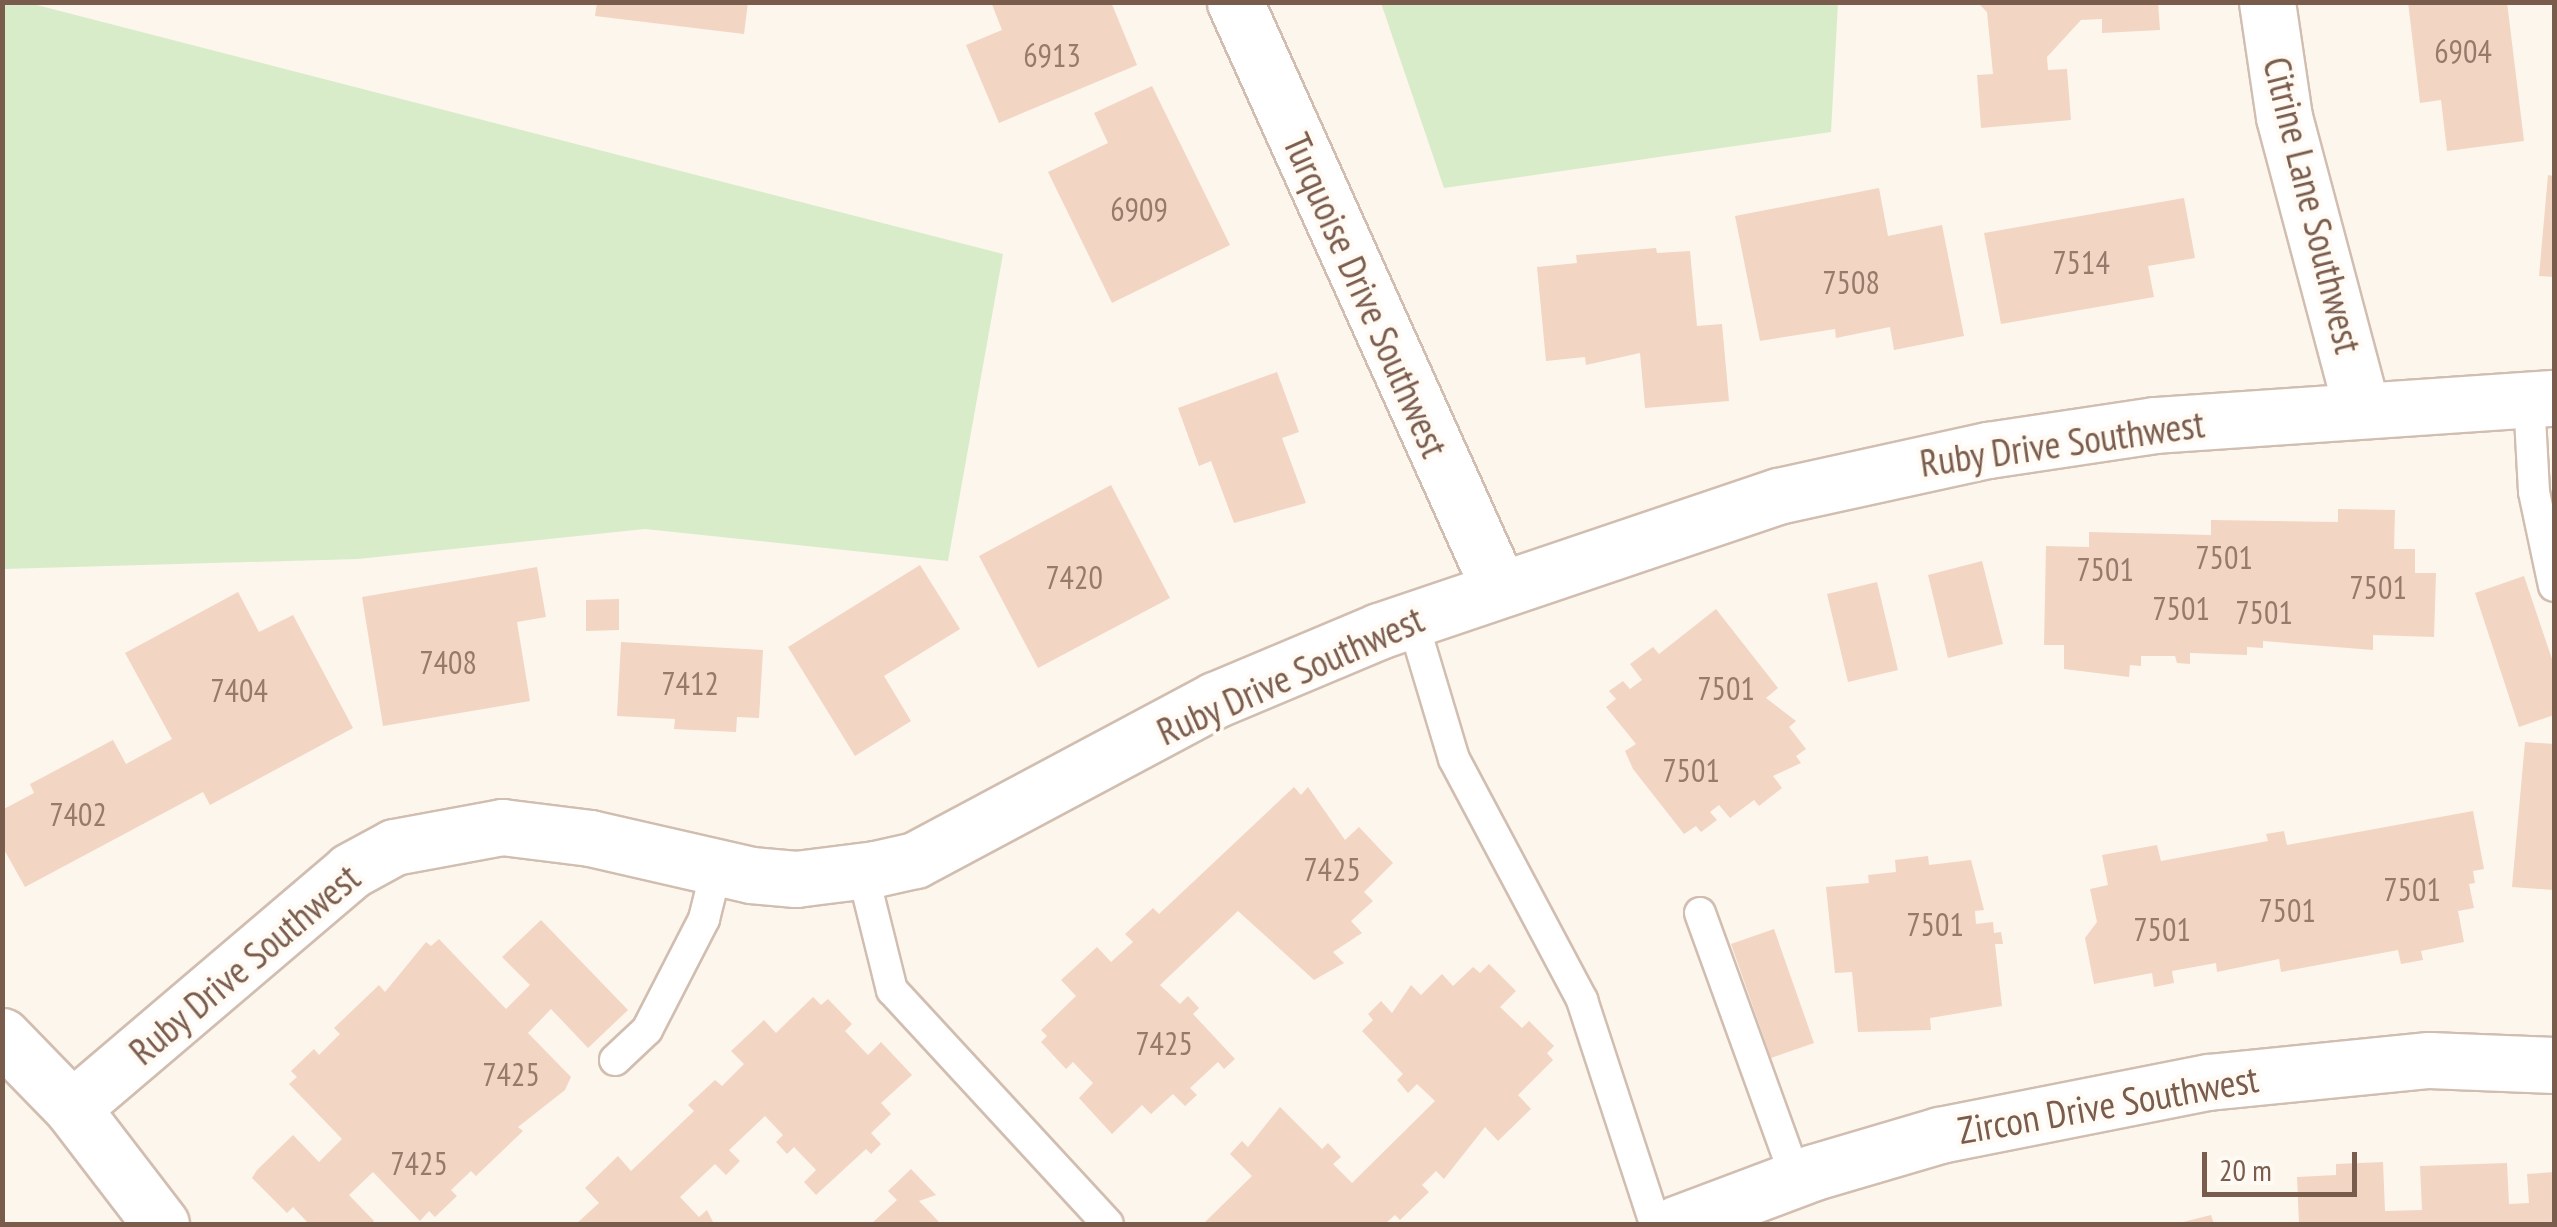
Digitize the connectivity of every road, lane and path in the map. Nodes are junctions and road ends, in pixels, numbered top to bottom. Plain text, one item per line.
1 (1235, 2) edge
2 (2267, 2) edge
3 (2542, 398) edge
4 (2361, 407) junction
5 (2554, 586) edge
6 (1499, 588) junction
7 (1412, 618) junction
8 (717, 867) junction
9 (862, 870) junction
10 (1700, 913) dead end
11 (2, 1036) edge
12 (615, 1060) dead end
13 (2554, 1065) edge
14 (72, 1108) junction
15 (1796, 1178) junction
16 (162, 1224) edge
17 (1108, 1224) edge
18 (1655, 1224) edge
19 (1676, 1224) edge

1 - 6 street, Turquoise Drive Southwest
2 - 4 street, Citrine Lane Southwest
3 - 4 street, Ruby Drive Southwest
3 - 5 lane
4 - 6 street, Ruby Drive Southwest
6 - 7 street, Ruby Drive Southwest
7 - 9 street, Ruby Drive Southwest
7 - 18 lane
8 - 9 street, Ruby Drive Southwest
8 - 12 lane
8 - 14 street, Ruby Drive Southwest
9 - 17 lane
10 - 15 lane
11 - 14 street
13 - 15 street, Zircon Drive Southwest
14 - 16 street
15 - 19 street, Zircon Drive Southwest

